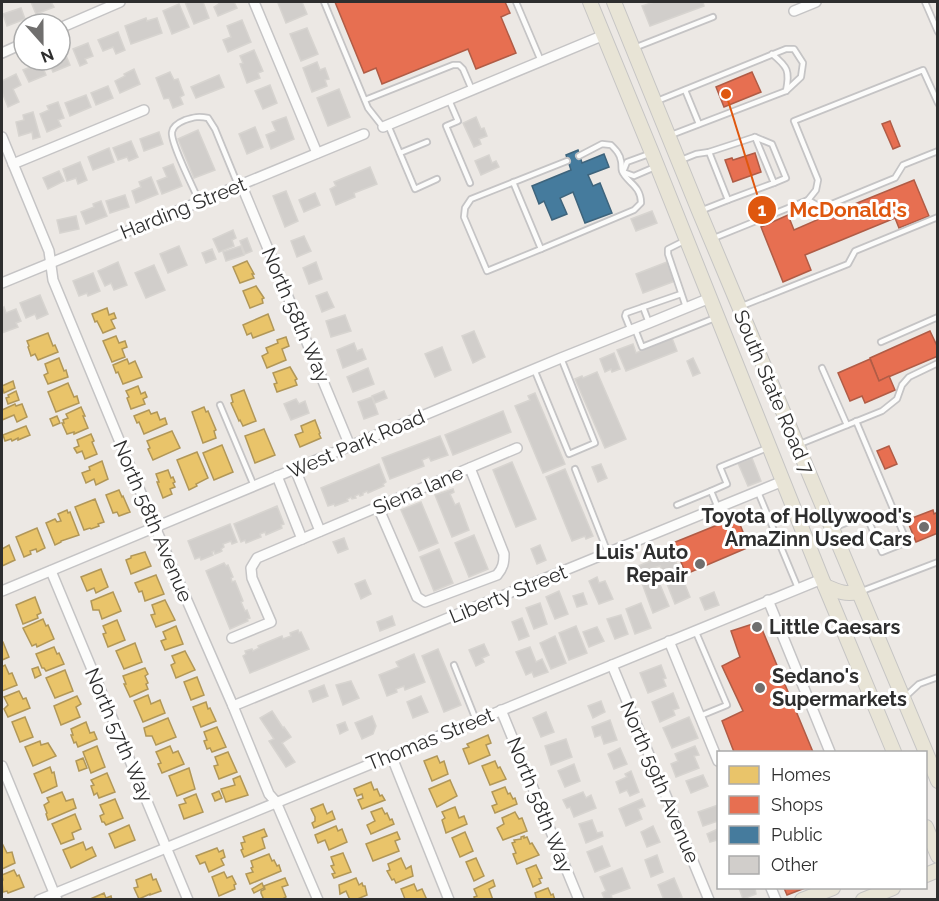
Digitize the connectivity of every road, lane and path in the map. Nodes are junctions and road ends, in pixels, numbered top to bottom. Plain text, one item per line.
1 (120, 2) edge
2 (254, 2) edge
3 (324, 2) edge
4 (516, 2) edge
5 (590, 2) edge
6 (614, 2) edge
7 (816, 2) edge
8 (925, 2) edge
9 (794, 11) dead end
10 (712, 17) dead end
11 (72, 23) edge
12 (938, 32) edge
13 (604, 35) junction
14 (633, 48) junction
15 (772, 54) junction
16 (541, 62) junction
17 (472, 90) junction
18 (685, 90) junction
19 (786, 91) junction
20 (365, 100) junction
21 (449, 100) junction
22 (655, 102) junction
23 (938, 103) edge
24 (144, 110) dead end
25 (699, 124) junction
26 (385, 126) junction
27 (364, 134) dead end
28 (669, 136) junction
29 (2, 137) edge
30 (755, 137) junction
31 (427, 142) dead end
32 (938, 151) edge
33 (317, 153) junction
34 (400, 153) junction
35 (652, 153) junction
36 (709, 153) junction
37 (579, 156) dead end
38 (567, 161) dead end
39 (678, 161) junction
40 (13, 164) junction
41 (657, 166) junction
42 (623, 172) junction
43 (437, 179) dead end
44 (513, 182) junction
45 (470, 183) dead end
46 (774, 183) junction
47 (239, 185) junction
48 (728, 200) junction
49 (199, 201) junction
50 (808, 201) junction
51 (699, 211) junction
52 (938, 217) edge
53 (680, 223) junction
54 (711, 239) junction
55 (687, 240) junction
56 (541, 249) junction
57 (50, 263) junction
58 (2, 283) edge
59 (681, 294) junction
60 (710, 298) junction
61 (643, 307) junction
62 (686, 307) junction
63 (741, 311) junction
64 (718, 317) junction
65 (938, 317) edge
66 (649, 323) junction
67 (633, 330) junction
68 (881, 342) dead end
69 (561, 358) junction
70 (938, 363) edge
71 (822, 368) dead end
72 (534, 369) junction
73 (220, 405) dead end
74 (856, 421) junction
75 (847, 425) junction
76 (797, 445) junction
77 (350, 446) junction
78 (769, 447) junction
79 (517, 448) dead end
80 (470, 468) junction
81 (295, 469) junction
82 (575, 469) dead end
83 (277, 476) junction
84 (783, 481) junction
85 (254, 486) junction
86 (711, 491) junction
87 (758, 492) junction
88 (676, 505) dead end
89 (378, 507) junction
90 (718, 508) junction
91 (155, 527) junction
92 (832, 528) junction
93 (320, 531) junction
94 (302, 539) junction
95 (608, 553) junction
96 (938, 562) edge
97 (51, 571) junction
98 (823, 582) junction
99 (798, 588) junction
100 (2, 591) edge
101 (858, 592) junction
102 (768, 600) junction
103 (695, 630) junction
104 (232, 638) dead end
105 (669, 641) junction
106 (454, 665) dead end
107 (612, 665) junction
108 (938, 677) edge
109 (903, 699) junction
110 (233, 706) junction
111 (501, 710) junction
112 (700, 716) junction
113 (476, 720) junction
114 (829, 751) edge
115 (893, 751) edge
116 (926, 751) edge
117 (927, 753) edge
118 (391, 755) junction
119 (717, 758) edge
120 (2, 766) edge
121 (937, 776) edge
122 (276, 802) junction
123 (927, 830) edge
124 (166, 848) junction
125 (933, 849) edge
126 (830, 889) edge
127 (891, 889) edge
128 (56, 896) edge
129 (872, 898) edge
130 (39, 900) edge
131 (188, 900) edge
132 (318, 900) edge
133 (449, 900) edge
134 (579, 900) edge
135 (709, 900) edge
136 (802, 900) edge

1 - 11 street
2 - 33 street
3 - 20 lane
4 - 16 lane
5 - 13 main road, South State Road 7
6 - 14 main road, South State Road 7
7 - 9 street
8 - 12 lane
10 - 14 lane
13 - 14 main road
13 - 16 street
13 - 35 main road, South State Road 7
14 - 22 main road, South State Road 7
15 - 18 lane
15 - 19 lane
15 - 19 lane
16 - 17 street
17 - 20 lane
17 - 21 street
18 - 22 lane
18 - 25 lane
19 - 25 lane
20 - 26 lane
21 - 26 street
21 - 45 lane
22 - 28 main road, South State Road 7
23 - 50 lane
24 - 40 street
25 - 28 lane
26 - 34 lane
27 - 33 street, Harding Street
28 - 39 main road, South State Road 7
29 - 40 street, North 58th Avenue
30 - 36 lane
30 - 46 lane
30 - 46 lane
31 - 34 lane
32 - 50 lane
33 - 47 street, Harding Street
34 - 43 lane
35 - 41 main road, South State Road 7
35 - 42 lane
36 - 39 lane
36 - 48 lane
37 - 42 lane
38 - 44 lane
39 - 51 main road, South State Road 7
40 - 57 street, North 58th Avenue
41 - 42 lane
41 - 53 main road, South State Road 7
42 - 56 lane
44 - 56 lane
44 - 56 lane
46 - 48 lane
47 - 49 street, Harding Street
47 - 49 lane
47 - 77 street, North 58th Way
48 - 51 lane
49 - 57 street, Harding Street
50 - 54 lane
51 - 54 main road, South State Road 7
52 - 63 lane
53 - 54 main road
53 - 55 main road, South State Road 7
54 - 63 main road, South State Road 7
55 - 59 lane
55 - 60 main road, South State Road 7
57 - 58 street, Harding Street
57 - 91 street, North 58th Avenue
59 - 61 lane
59 - 62 lane
60 - 62 street, West Park Road
60 - 63 main road
60 - 64 main road, South State Road 7
61 - 66 lane
61 - 67 lane
62 - 66 street, West Park Road
63 - 76 main road, South State Road 7
64 - 67 lane
64 - 78 main road, South State Road 7
65 - 68 lane
66 - 67 street, West Park Road
67 - 69 street, West Park Road
69 - 72 street, West Park Road
69 - 72 lane
70 - 74 lane
71 - 75 lane
72 - 77 street, West Park Road
73 - 85 lane
74 - 75 lane
74 - 92 lane
75 - 76 lane
76 - 92 main road, South State Road 7
77 - 81 street, West Park Road
78 - 84 main road, South State Road 7
78 - 86 lane
79 - 80 street, Siena lane
80 - 89 street, Siena lane
80 - 89 street
81 - 83 street, West Park Road
81 - 93 street
82 - 95 lane
83 - 85 street, West Park Road
83 - 94 street
84 - 87 street, Liberty Street
84 - 98 main road, South State Road 7
85 - 91 street, West Park Road
86 - 88 lane
86 - 90 lane
87 - 90 street, Liberty Street
87 - 99 lane
89 - 93 street, Siena lane
90 - 95 street, Liberty Street
91 - 97 street, West Park Road
91 - 110 street, North 58th Avenue
92 - 101 main road, South State Road 7
93 - 94 street, Siena lane
94 - 104 street, Siena lane
95 - 110 street, Liberty Street
96 - 101 lane
97 - 100 street, West Park Road
97 - 124 street, North 57th Way
98 - 99 street, Thomas Street
98 - 101 main road
98 - 115 main road, South State Road 7
99 - 102 street, Thomas Street
101 - 109 main road, South State Road 7
102 - 103 street, Thomas Street
102 - 114 street
103 - 105 street, Thomas Street
103 - 112 lane
105 - 107 street, Thomas Street
105 - 112 street
106 - 113 lane
107 - 111 street, Thomas Street
107 - 135 street, North 59th Avenue
108 - 109 lane
109 - 116 main road, South State Road 7
110 - 122 street, North 58th Avenue
111 - 113 street, Thomas Street
111 - 134 street, North 58th Way
112 - 119 street
113 - 118 street, Thomas Street
117 - 121 main road, South State Road 7
118 - 122 street, Thomas Street
118 - 133 street
120 - 128 street
122 - 124 street, Thomas Street
122 - 132 street, North 58th Avenue
123 - 125 main road
124 - 128 street, Thomas Street
124 - 131 street, North 57th Way
126 - 136 main road
127 - 129 main road
128 - 130 street, Thomas Street

